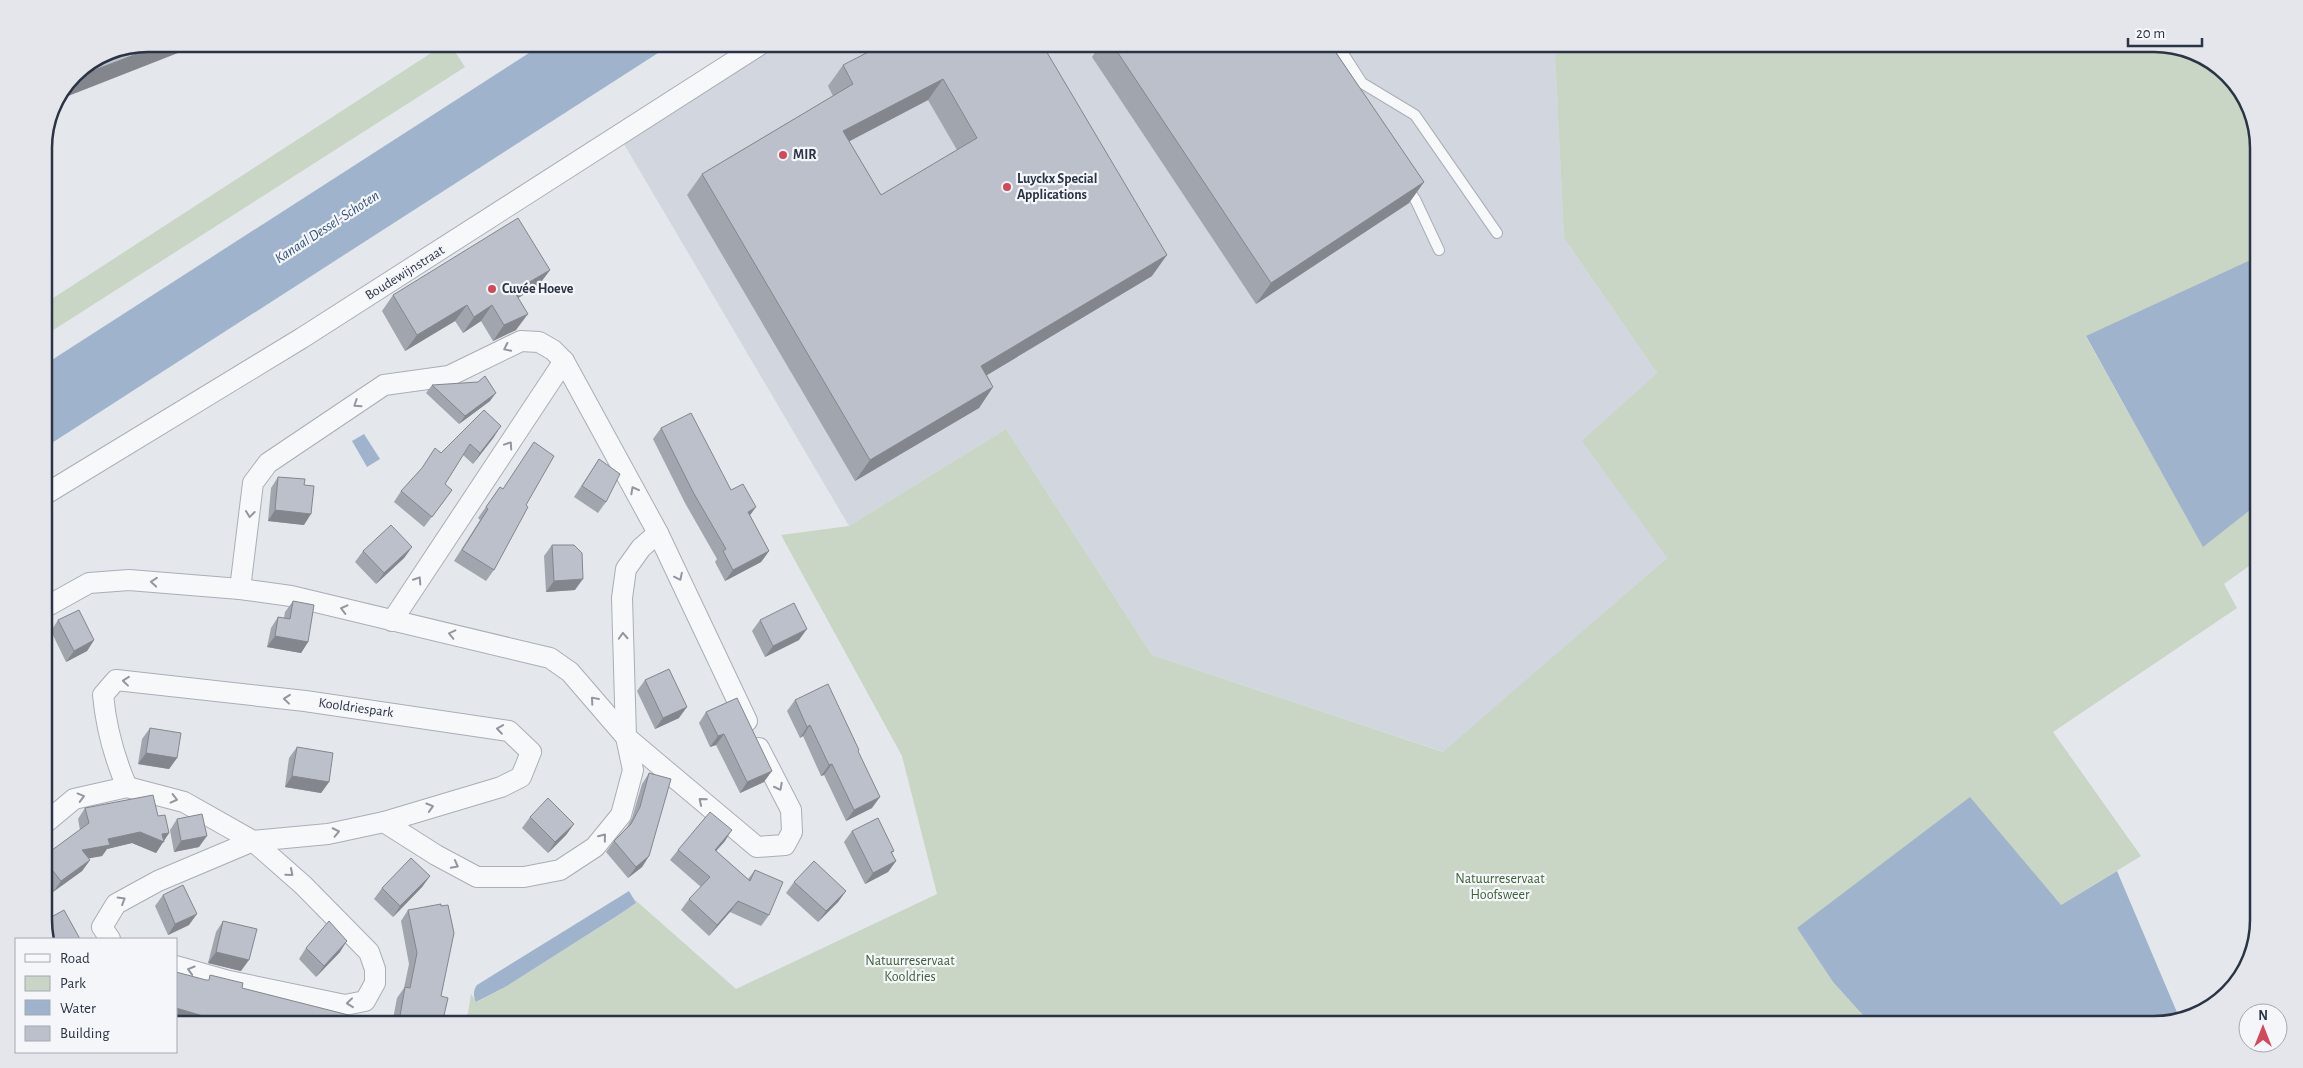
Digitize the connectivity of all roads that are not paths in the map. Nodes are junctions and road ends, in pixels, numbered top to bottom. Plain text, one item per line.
1 (1342, 52) edge
2 (747, 53) edge
3 (1399, 176) edge
4 (1497, 233) dead end
5 (1439, 250) dead end
6 (564, 361) junction
7 (53, 490) edge
8 (658, 533) junction
9 (240, 589) junction
10 (53, 603) edge
11 (392, 621) junction
12 (626, 737) junction
13 (127, 787) junction
14 (53, 816) edge
15 (384, 822) junction
16 (253, 841) junction
17 (109, 938) edge
18 (178, 967) edge

1 - 4 lane
2 - 7 street, Boudewijnstraat
3 - 5 lane
8 -> 6 street
6 -> 9 street
11 -> 6 street
12 -> 8 street
8 -> 12 street
9 -> 10 street
11 -> 9 street
12 -> 11 street
15 -> 12 street
14 -> 13 street
15 -> 13 street, Kooldriespark
13 -> 16 street
16 -> 15 street, Kooldriespark
17 -> 16 street, Kooldriespark
16 -> 18 street

